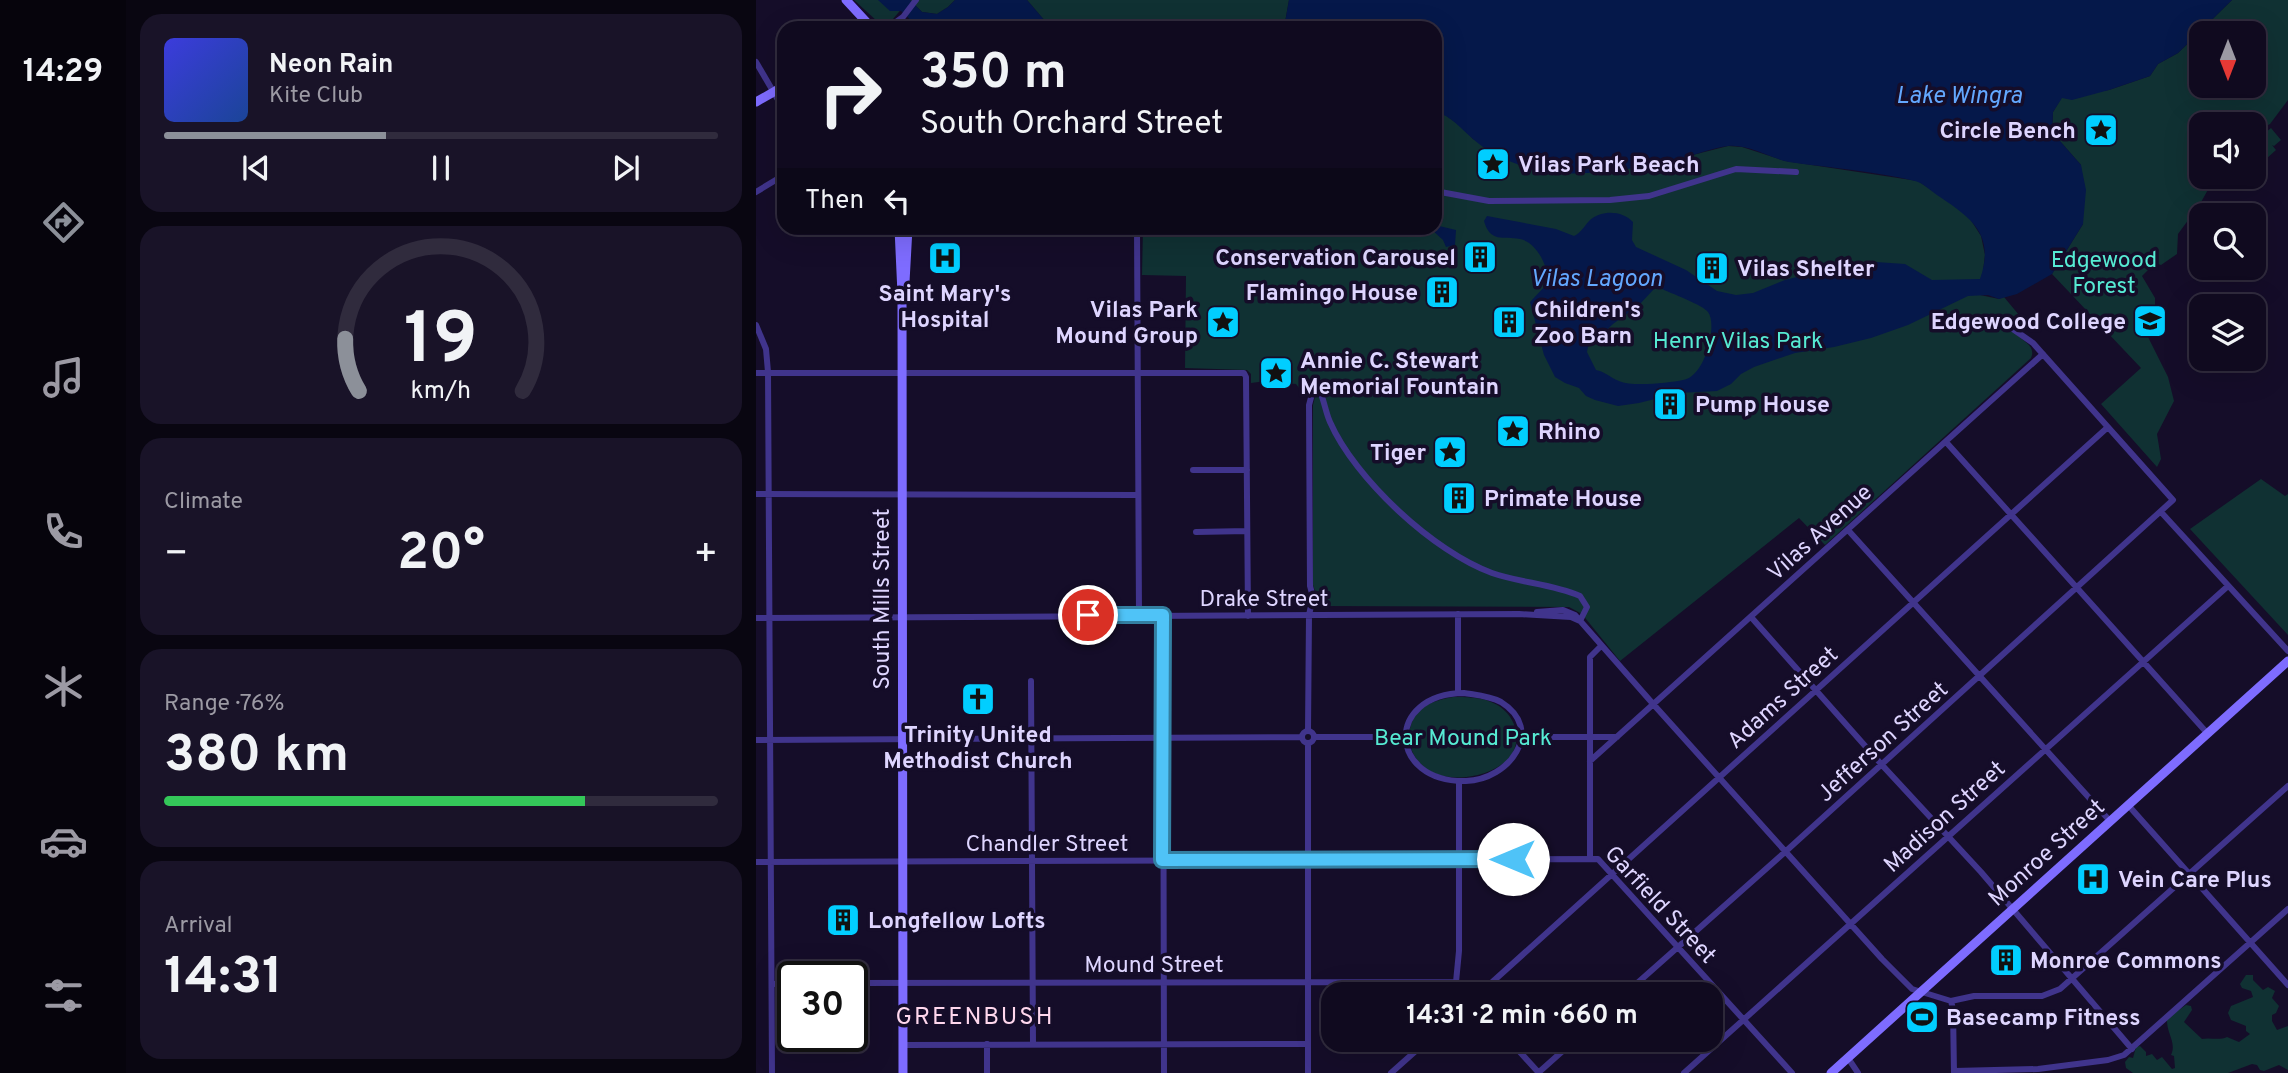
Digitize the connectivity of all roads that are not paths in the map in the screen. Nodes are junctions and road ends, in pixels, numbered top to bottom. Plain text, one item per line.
1 (846, 0) edge
2 (916, 0) edge
3 (866, 21) edge
4 (898, 21) edge
5 (756, 62) edge
6 (777, 90) edge
7 (774, 92) junction
8 (777, 97) edge
9 (756, 102) edge
10 (1796, 172) dead end
11 (777, 180) edge
12 (756, 191) edge
13 (1442, 192) edge
14 (899, 235) edge
15 (908, 235) edge
16 (1137, 235) edge
17 (902, 294) junction
18 (1976, 317) dead end
19 (756, 325) edge
20 (2043, 354) junction
21 (901, 371) junction
22 (768, 372) junction
23 (1138, 372) junction
24 (756, 373) edge
25 (2108, 427) junction
26 (1945, 442) junction
27 (1193, 470) dead end
28 (1247, 470) junction
29 (900, 493) junction
30 (756, 494) edge
31 (769, 494) junction
32 (1139, 495) junction
33 (2161, 512) junction
34 (2010, 514) junction
35 (1848, 530) junction
36 (1247, 531) junction
37 (1196, 532) dead end
38 (2228, 586) junction
39 (2077, 589) junction
40 (1914, 602) junction
41 (1458, 614) junction
42 (1139, 615) junction
43 (1163, 615) junction
44 (1309, 615) junction
45 (901, 616) junction
46 (1248, 616) junction
47 (770, 617) junction
48 (1751, 617) junction
49 (756, 618) edge
50 (1580, 621) junction
51 (1601, 646) junction
52 (2288, 651) edge
53 (2288, 661) edge
54 (2143, 662) junction
55 (1980, 676) junction
56 (1031, 681) dead end
57 (1816, 690) junction
58 (1458, 693) junction
59 (1654, 705) junction
60 (1308, 730) junction
61 (2208, 734) junction
62 (1162, 737) junction
63 (1302, 737) junction
64 (1314, 737) junction
65 (1405, 737) junction
66 (1521, 737) junction
67 (1590, 737) junction
68 (1618, 737) junction
69 (901, 738) junction
70 (1032, 738) junction
71 (756, 740) edge
72 (770, 740) junction
73 (1308, 743) junction
74 (2046, 749) junction
75 (1590, 761) junction
76 (1882, 765) junction
77 (1718, 778) junction
78 (1459, 780) junction
79 (2288, 786) edge
80 (2128, 805) junction
81 (2110, 821) junction
82 (1947, 836) junction
83 (1786, 852) junction
84 (1308, 859) junction
85 (1458, 859) junction
86 (1590, 859) junction
87 (1032, 860) junction
88 (1162, 860) junction
89 (902, 861) junction
90 (756, 862) edge
91 (772, 862) junction
92 (1613, 873) junction
93 (2190, 875) junction
94 (2012, 908) junction
95 (2288, 909) edge
96 (1850, 923) junction
97 (2251, 942) junction
98 (1678, 946) junction
99 (2072, 979) junction
100 (1309, 981) junction
101 (1033, 982) junction
102 (1163, 982) junction
103 (1456, 982) joint
104 (1492, 982) edge
105 (1638, 982) edge
106 (868, 983) edge
107 (902, 983) junction
108 (772, 984) junction
109 (777, 984) edge
110 (2288, 985) edge
111 (1921, 992) junction
112 (1951, 1001) junction
113 (1743, 1018) junction
114 (987, 1044) junction
115 (1033, 1044) junction
116 (1163, 1044) junction
117 (1308, 1044) junction
118 (902, 1045) junction
119 (2132, 1049) junction
120 (1415, 1052) edge
121 (1520, 1052) edge
122 (1562, 1052) edge
123 (1847, 1058) junction
124 (1954, 1072) edge
125 (772, 1073) edge
126 (902, 1073) edge
127 (987, 1073) edge
128 (1164, 1073) edge
129 (1308, 1073) edge
130 (1391, 1073) edge
131 (1538, 1073) edge
132 (1684, 1073) edge
133 (1792, 1073) edge
134 (1831, 1073) edge
135 (1858, 1073) edge

1 - 3 street
2 - 4 street
5 - 7 street
6 - 7 street
7 - 8 street
7 - 9 street
10 - 13 street
11 - 12 street
14 - 17 street, South Mills Street
15 - 17 street, South Mills Street
16 - 23 street
17 - 21 street, South Mills Street
18 - 20 street
19 - 22 street
20 - 25 street
20 - 26 street, Vilas Avenue
21 - 22 street
21 - 23 street
21 - 29 street, South Mills Street
22 - 24 street
22 - 31 street
23 - 28 street
23 - 32 street
25 - 33 street
25 - 34 street, Adams Street
26 - 34 street
26 - 35 street, Vilas Avenue
27 - 28 street
28 - 36 street
29 - 31 street
29 - 32 street
29 - 45 street, South Mills Street
30 - 31 street
31 - 47 street
32 - 42 street
33 - 38 street
33 - 39 street, Jefferson Street
34 - 39 street
34 - 40 street, Adams Street
35 - 40 street
35 - 48 street, Vilas Avenue
36 - 37 street
36 - 46 street
38 - 52 street
38 - 54 street, Madison Street
39 - 54 street
39 - 55 street, Jefferson Street
40 - 55 street
40 - 57 street, Adams Street
41 - 44 street, Drake Street
41 - 50 street, Drake Street
41 - 58 street
42 - 43 street, Drake Street
42 - 45 street, Drake Street
43 - 46 street, Drake Street
43 - 62 street
44 - 46 street, Drake Street
44 - 50 street
44 - 60 street
45 - 47 street, Drake Street
45 - 69 street, South Mills Street
47 - 49 street, Drake Street
47 - 72 street
48 - 57 street
48 - 59 street, Vilas Avenue
50 - 51 street
51 - 59 street
51 - 67 street, Garfield Street
53 - 61 street, Monroe Street
54 - 61 street
54 - 74 street, Madison Street
55 - 74 street
55 - 76 street, Jefferson Street
56 - 70 street
57 - 76 street
57 - 77 street, Adams Street
58 - 65 street
58 - 66 street
59 - 68 street, Vilas Avenue
59 - 77 street
60 - 63 street
60 - 64 street
61 - 80 street, Monroe Street
62 - 63 street
62 - 70 street
62 - 88 street
63 - 73 street
64 - 65 street
64 - 73 street
65 - 78 street
66 - 67 street
66 - 78 street
67 - 68 street
67 - 75 street, Garfield Street
68 - 75 street, Vilas Avenue
69 - 70 street
69 - 72 street
69 - 89 street, South Mills Street
70 - 87 street
71 - 72 street
72 - 91 street
73 - 84 street
74 - 81 street
74 - 82 street, Madison Street
75 - 86 street, Garfield Street
76 - 82 street
76 - 83 street, Jefferson Street
77 - 83 street
77 - 92 street, Adams Street
78 - 85 street
79 - 93 street
80 - 81 street, Monroe Street
80 - 93 street
81 - 94 street, Monroe Street
82 - 94 street
82 - 96 street, Madison Street
83 - 96 street
83 - 98 street, Jefferson Street
84 - 85 street, Chandler Street
84 - 88 street, Chandler Street
84 - 100 street
85 - 86 street, Chandler Street
85 - 103 street
86 - 92 street, Garfield Street
87 - 88 street, Chandler Street
87 - 89 street, Chandler Street
87 - 101 street
88 - 102 street
89 - 91 street, Chandler Street
89 - 107 street, South Mills Street
90 - 91 street, Chandler Street
91 - 108 street
92 - 98 street, Garfield Street
92 - 104 street, Adams Street
93 - 97 street
93 - 99 street
94 - 99 street
94 - 111 street, Monroe Street
95 - 97 street
96 - 111 street
96 - 113 street, Madison Street
97 - 110 street
97 - 119 street
98 - 105 street, Jefferson Street
98 - 113 street, Garfield Street
99 - 112 street
99 - 119 street
100 - 102 street, Mound Street
100 - 103 street, Mound Street
100 - 117 street
101 - 102 street, Mound Street
101 - 107 street, Mound Street
101 - 115 street
102 - 116 street
106 - 107 street, Mound Street
107 - 118 street, South Mills Street
108 - 109 street
108 - 125 street
111 - 112 street
111 - 123 street, Monroe Street
112 - 124 street
113 - 132 street, Madison Street
113 - 133 street, Garfield Street
114 - 115 street
114 - 118 street
114 - 127 street
115 - 116 street
116 - 117 street
116 - 128 street
117 - 129 street
118 - 126 street, South Mills Street
119 - 124 street
120 - 130 street
121 - 131 street
122 - 131 street
123 - 134 street, Monroe Street
123 - 135 street

